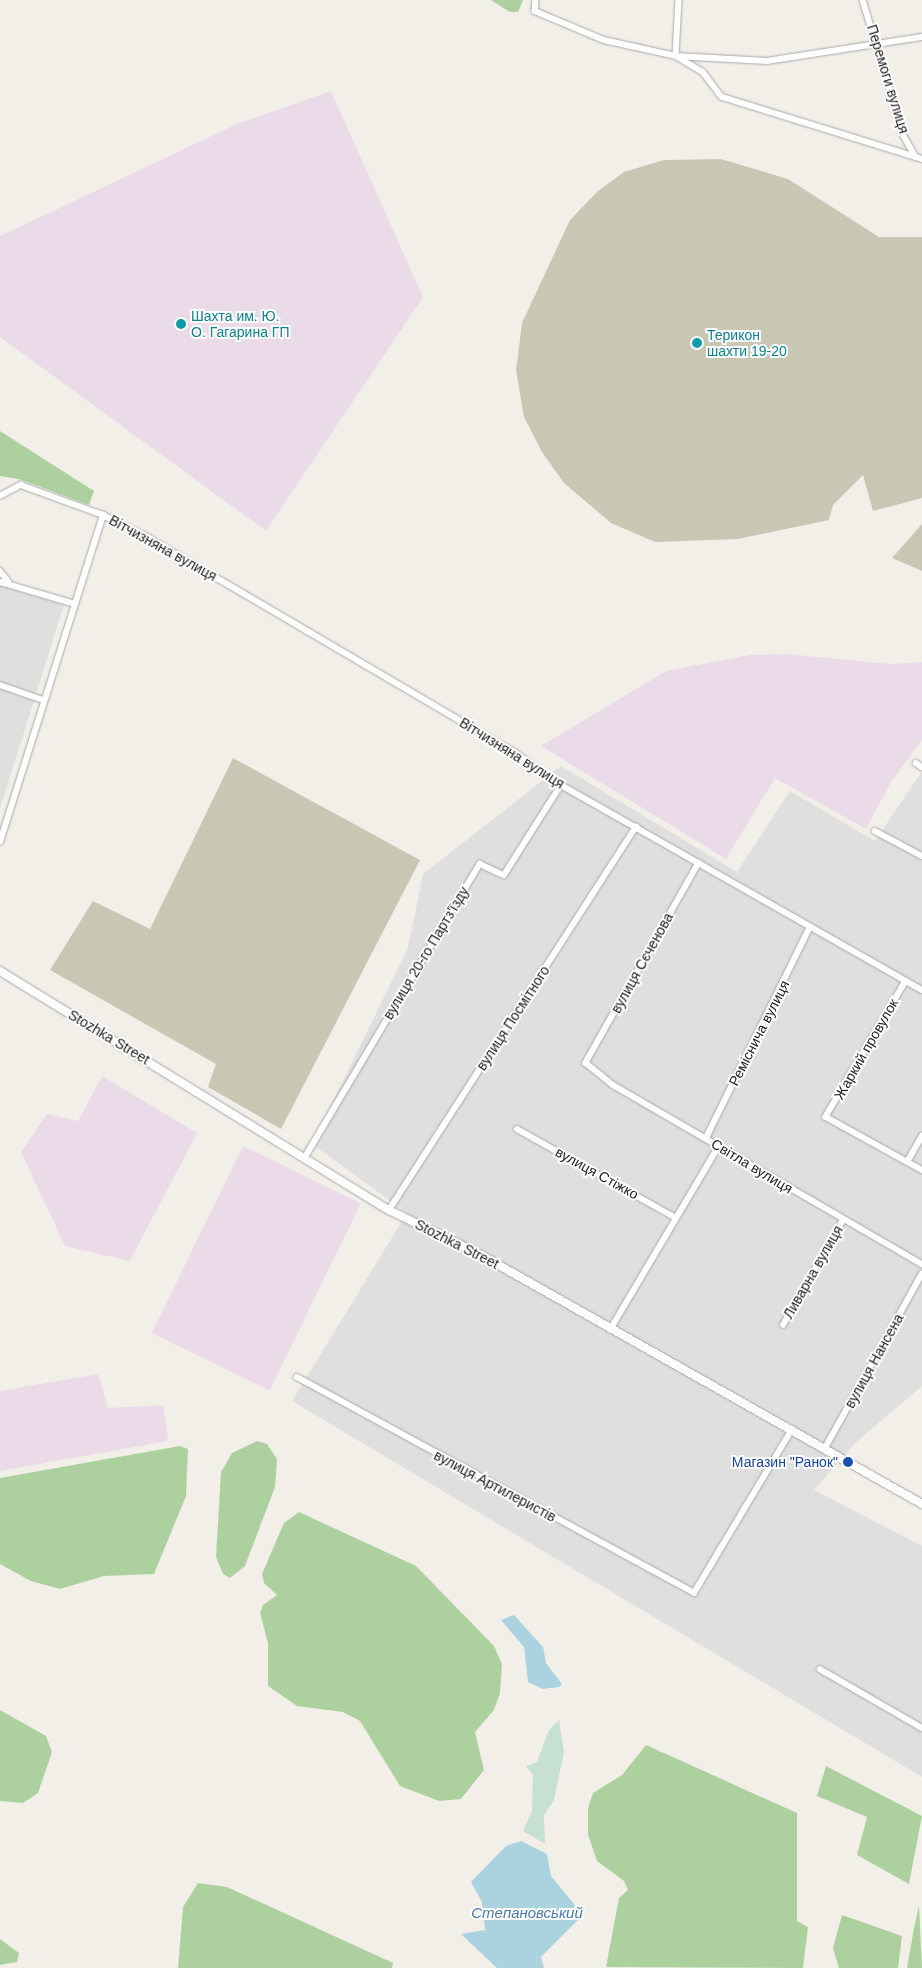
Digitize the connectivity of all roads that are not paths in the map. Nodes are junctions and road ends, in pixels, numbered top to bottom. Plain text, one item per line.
1 (536, 0) edge
2 (679, 0) edge
3 (863, 0) edge
4 (922, 37) edge
5 (877, 43) junction
6 (676, 56) junction
7 (919, 158) edge
8 (0, 496) edge
9 (103, 515) junction
10 (0, 571) edge
11 (0, 582) edge
12 (8, 582) junction
13 (72, 602) junction
14 (0, 685) edge
15 (43, 700) junction
16 (561, 785) junction
17 (3, 820) edge
18 (636, 827) junction
19 (875, 831) dead end
20 (0, 842) edge
21 (922, 856) edge
22 (699, 863) junction
23 (810, 927) junction
24 (0, 971) edge
25 (906, 981) junction
26 (922, 990) edge
27 (586, 1064) joint
28 (517, 1129) dead end
29 (922, 1136) edge
30 (706, 1138) junction
31 (719, 1146) junction
32 (305, 1156) junction
33 (907, 1162) junction
34 (922, 1170) edge
35 (389, 1210) junction
36 (676, 1218) junction
37 (843, 1220) junction
38 (922, 1264) edge
39 (922, 1274) edge
40 (783, 1325) dead end
41 (610, 1330) junction
42 (297, 1377) dead end
43 (792, 1429) junction
44 (825, 1448) junction
45 (922, 1504) edge
46 (820, 1670) dead end
47 (922, 1728) edge

1 - 6 street
2 - 6 street
3 - 5 street, Перемоги вулиця
4 - 5 street
5 - 6 street
5 - 7 street, Перемоги вулиця
6 - 7 street
8 - 9 street, Вітчизняна вулиця
9 - 13 street
9 - 16 street, Вітчизняна вулиця
10 - 12 street
11 - 12 street
12 - 13 street
13 - 15 street
14 - 15 street
15 - 17 street
16 - 18 street, Вітчизняна вулиця
16 - 32 street, вулиця 20-го Партз'їзду
17 - 20 street
18 - 22 street, Вітчизняна вулиця
18 - 35 street, вулиця Посмітного
19 - 21 street
22 - 23 street, Вітчизняна вулиця
22 - 27 street, вулиця Сєченова
23 - 25 street, Вітчизняна вулиця
23 - 30 street, Реміснича вулиця
24 - 32 street, Stozhka Street
25 - 26 street, Вітчизняна вулиця
25 - 33 street, Жаркий провулок
27 - 30 street, Світла вулиця
28 - 36 street, вулиця Стіжко
29 - 33 street
30 - 31 street, Світла вулиця
31 - 36 street
31 - 37 street, Світла вулиця
32 - 35 street, Stozhka Street
33 - 34 street
35 - 41 street, Stozhka Street
36 - 41 street
37 - 38 street, Світла вулиця
37 - 40 street, Ливарна вулиця
39 - 44 street, вулиця Нансена
41 - 43 street, Stozhka Street
42 - 43 street, вулиця Артилеристів
43 - 44 street, Stozhka Street
44 - 45 street, Stozhka Street
46 - 47 street

